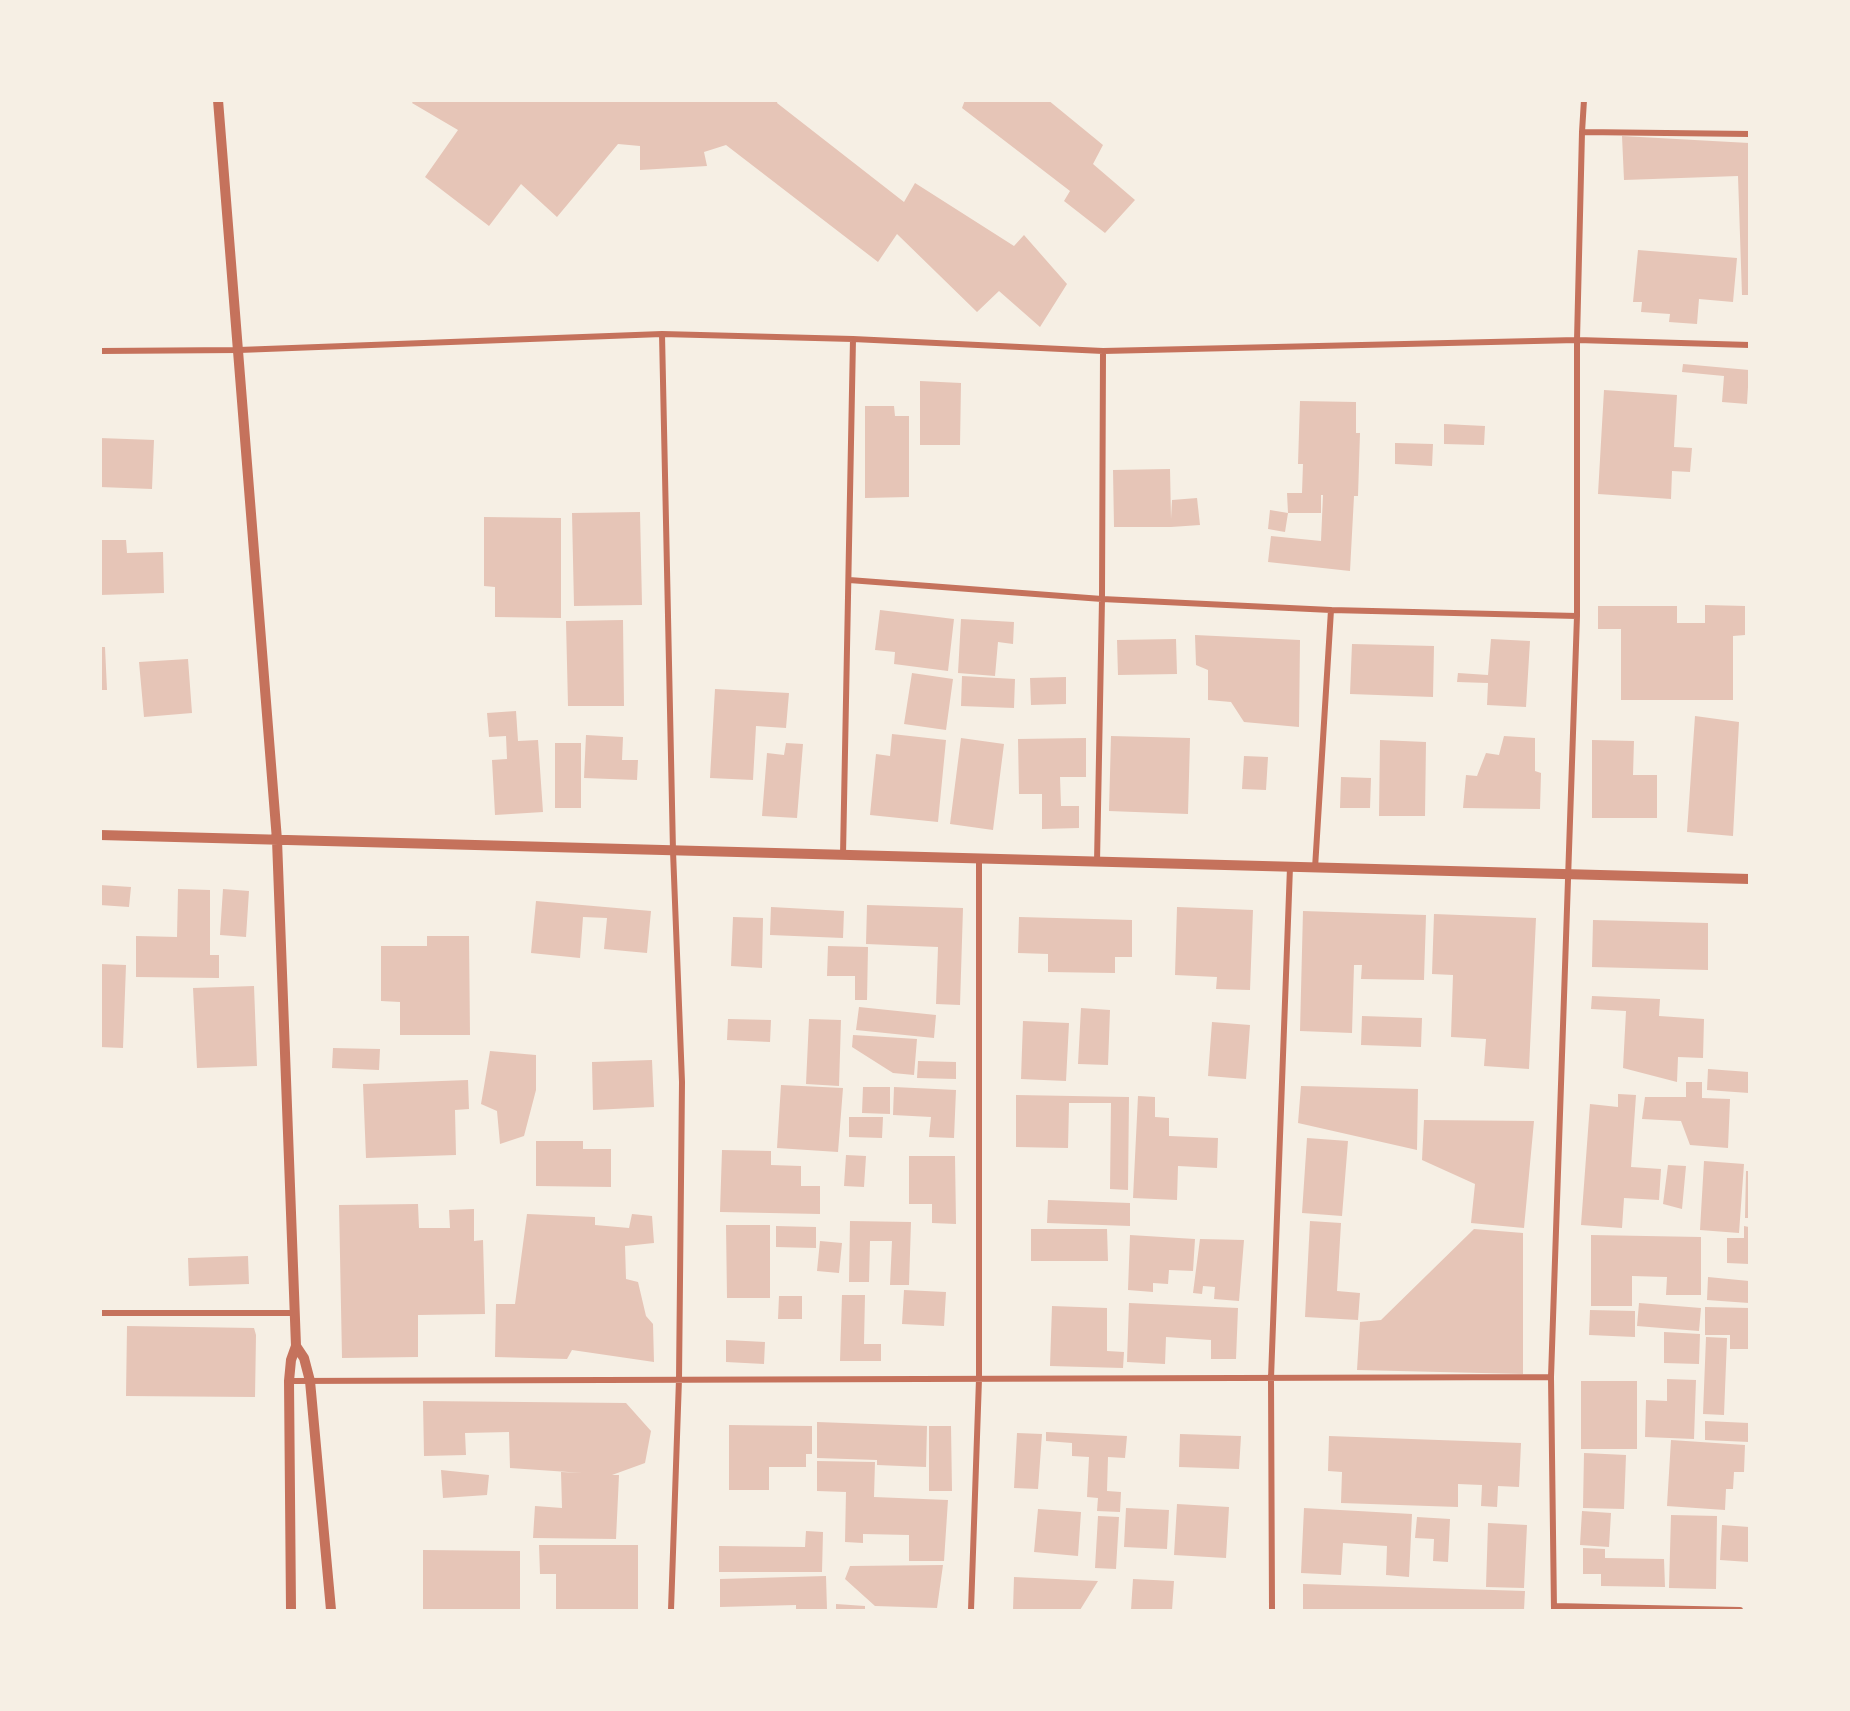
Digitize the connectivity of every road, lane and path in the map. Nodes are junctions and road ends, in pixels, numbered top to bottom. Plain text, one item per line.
1 (218, 100) edge
2 (1584, 100) edge
3 (1582, 132) junction
4 (1749, 134) edge
5 (662, 334) junction
6 (853, 339) junction
7 (1577, 340) junction
8 (1749, 345) edge
9 (239, 350) junction
10 (100, 351) edge
11 (1103, 351) junction
12 (849, 580) junction
13 (1102, 599) junction
14 (1331, 610) junction
15 (1577, 616) junction
16 (100, 835) edge
17 (277, 840) junction
18 (673, 850) junction
19 (843, 855) junction
20 (979, 858) junction
21 (1098, 862) junction
22 (1290, 867) junction
23 (1315, 868) junction
24 (1569, 874) junction
25 (1749, 879) edge
26 (100, 1312) edge
27 (295, 1313) junction
28 (296, 1346) junction
29 (1551, 1377) junction
30 (978, 1378) junction
31 (1271, 1378) junction
32 (679, 1379) junction
33 (289, 1381) junction
34 (310, 1381) junction
35 (1554, 1608) edge
36 (291, 1611) edge
37 (331, 1611) edge
38 (671, 1611) edge
39 (970, 1611) edge
40 (1272, 1611) edge
41 (1740, 1611) edge

1 - 9 street
2 - 3 street
3 - 4 street
3 - 7 street
5 - 6 street
5 - 9 street
5 - 18 street
6 - 11 street
6 - 12 street
7 - 8 street
7 - 11 street
7 - 15 street
9 - 10 street
9 - 17 street
11 - 13 street
12 - 13 street
12 - 19 street
13 - 14 street
13 - 21 street
14 - 15 street
14 - 23 street
15 - 24 street
16 - 17 street
17 - 18 street
17 - 27 street
18 - 19 street
18 - 32 street
19 - 20 street
20 - 21 street
20 - 30 street
21 - 22 street
22 - 23 street
22 - 31 street
23 - 24 street
24 - 25 street
24 - 29 street
26 - 27 street
27 - 28 street
28 - 33 street
28 - 34 street
29 - 31 street
29 - 35 street
30 - 31 street
30 - 32 street
30 - 39 street
31 - 40 street
32 - 34 street
32 - 38 street
33 - 34 street
33 - 36 street
34 - 37 street
35 - 41 street

